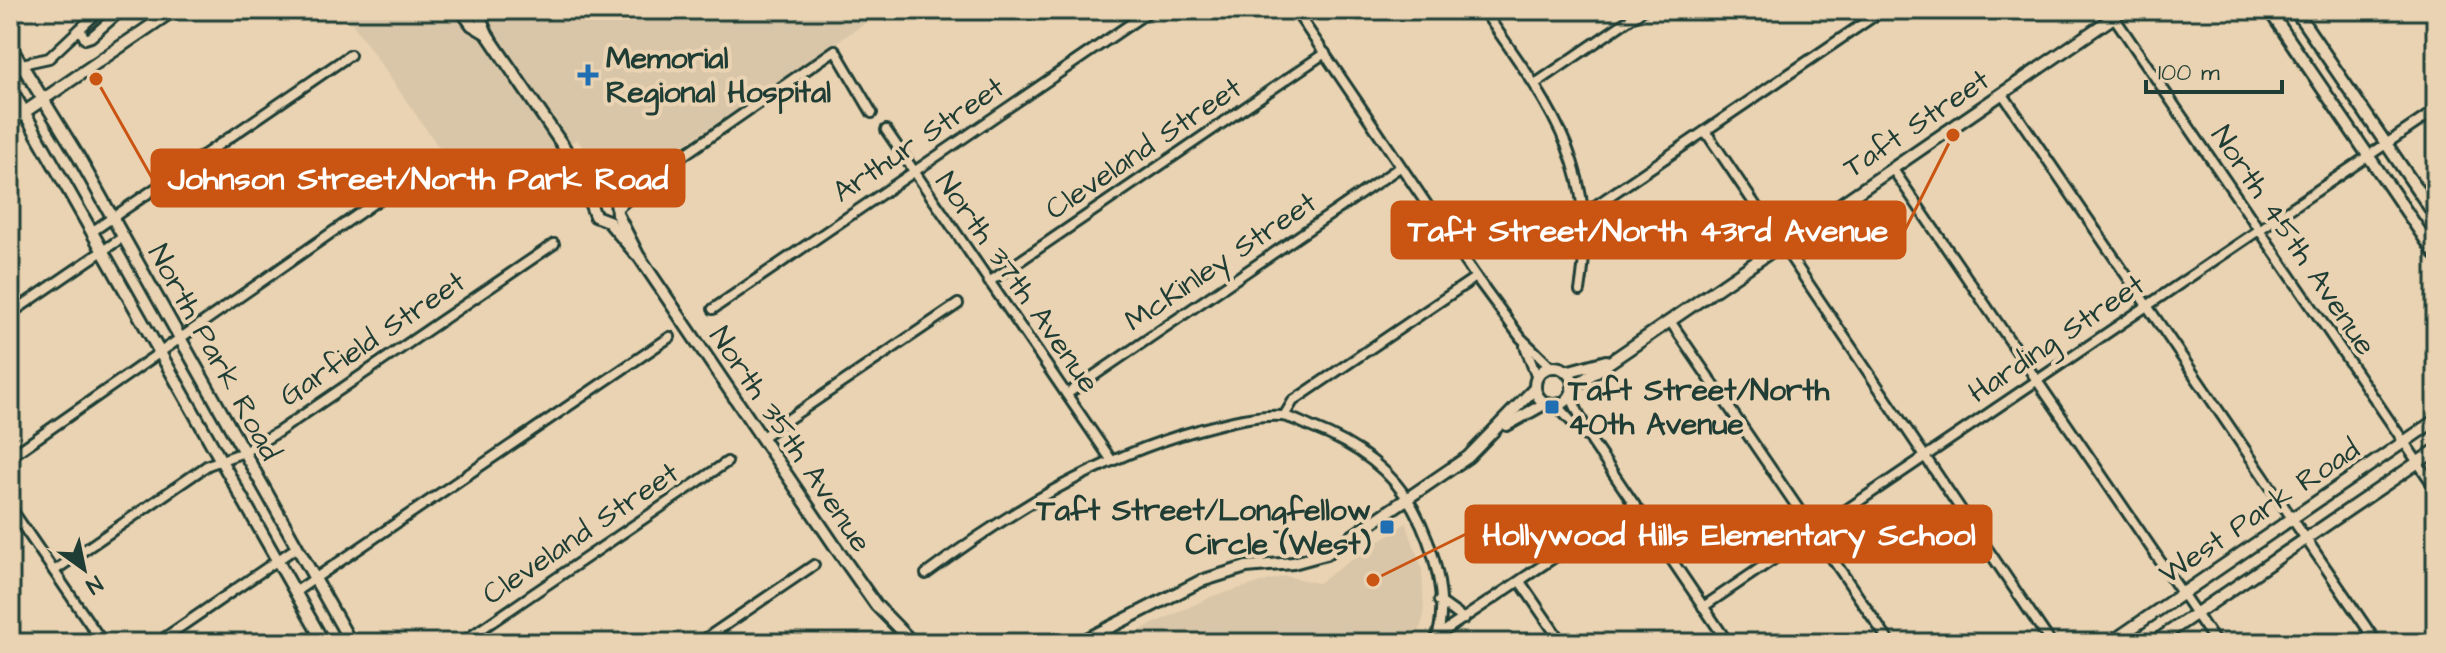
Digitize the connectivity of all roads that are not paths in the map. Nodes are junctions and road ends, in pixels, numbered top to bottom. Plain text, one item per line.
1 (100, 10) edge
2 (122, 10) edge
3 (174, 10) edge
4 (461, 10) edge
5 (477, 10) edge
6 (1151, 10) edge
7 (1295, 10) edge
8 (1483, 10) edge
9 (1643, 10) edge
10 (1883, 10) edge
11 (2269, 10) edge
12 (2295, 10) edge
13 (2119, 13) edge
14 (80, 28) junction
15 (487, 34) junction
16 (10, 46) edge
17 (1325, 53) junction
18 (350, 55) dead end
19 (22, 64) junction
20 (1535, 84) junction
21 (10, 87) edge
22 (2002, 93) junction
23 (43, 98) junction
24 (2436, 110) edge
25 (26, 111) junction
26 (872, 113) dead end
27 (10, 122) edge
28 (886, 130) dead end
29 (1706, 132) junction
30 (2386, 144) junction
31 (2369, 156) junction
32 (576, 165) junction
33 (1400, 167) junction
34 (1892, 168) junction
35 (913, 171) junction
36 (407, 180) dead end
37 (593, 203) junction
38 (613, 206) junction
39 (1586, 212) junction
40 (2436, 217) edge
41 (112, 218) junction
42 (93, 231) junction
43 (2257, 231) junction
44 (123, 237) junction
45 (554, 244) dead end
46 (1781, 244) junction
47 (103, 250) junction
48 (2436, 255) edge
49 (1476, 277) junction
50 (989, 282) junction
51 (1580, 291) dead end
52 (958, 304) dead end
53 (2146, 305) junction
54 (713, 309) dead end
55 (10, 314) edge
56 (1670, 321) junction
57 (179, 337) junction
58 (670, 337) dead end
59 (1521, 338) junction
60 (160, 351) junction
61 (1616, 358) junction
62 (1552, 368) junction
63 (1566, 372) junction
64 (2037, 379) junction
65 (1536, 383) junction
66 (1571, 392) junction
67 (1067, 394) junction
68 (1551, 404) junction
69 (1284, 416) junction
70 (2436, 420) edge
71 (1495, 433) junction
72 (762, 437) junction
73 (1592, 442) junction
74 (2404, 442) junction
75 (2436, 450) edge
76 (244, 452) junction
77 (10, 457) edge
78 (1925, 457) junction
79 (220, 459) junction
80 (1112, 461) junction
81 (727, 462) dead end
82 (2418, 462) junction
83 (2436, 489) edge
84 (1408, 499) junction
85 (1634, 504) junction
86 (10, 507) edge
87 (2291, 518) junction
88 (1814, 532) junction
89 (2305, 538) junction
90 (297, 547) junction
91 (277, 561) junction
92 (814, 565) dead end
93 (54, 571) junction
94 (926, 574) dead end
95 (315, 579) junction
96 (1521, 583) junction
97 (295, 592) junction
98 (2182, 593) junction
99 (1439, 601) junction
100 (1703, 607) junction
101 (2196, 614) junction
102 (1464, 619) junction
103 (1436, 640) edge
104 (103, 643) edge
105 (157, 643) edge
106 (324, 643) edge
107 (351, 643) edge
108 (461, 643) edge
109 (699, 643) edge
110 (913, 643) edge
111 (1079, 643) edge
112 (1562, 643) edge
113 (1728, 643) edge
114 (1890, 643) edge
115 (2051, 643) edge
116 (2110, 643) edge
117 (2153, 643) edge
118 (2216, 643) edge
119 (2377, 643) edge

1 - 14 street
2 - 14 street
3 - 23 street
4 - 15 street, North 35th Avenue
5 - 15 street, North 35th Avenue
6 - 35 street, Arthur Street
7 - 17 street
8 - 20 street
9 - 20 street
10 - 29 street
11 - 31 street
12 - 30 street
13 - 22 street, Taft Street
13 - 43 street, North 45th Avenue
14 - 19 street
15 - 32 street, North 35th Avenue
16 - 19 street, North Park Road
17 - 33 street
17 - 50 street, Cleveland Street
18 - 41 street
19 - 23 street, North Park Road
20 - 39 street
21 - 25 street, North Park Road
22 - 34 street, Taft Street
22 - 53 street
23 - 25 street
23 - 41 street, North Park Road
24 - 30 street, Harding Street
25 - 27 street
25 - 42 street, North Park Road
26 - 38 street
28 - 35 street, North 37th Avenue
29 - 39 street
29 - 46 street
30 - 31 street, Harding Street
30 - 40 street
31 - 43 street, Harding Street
31 - 48 street
32 - 37 street, North 35th Avenue
32 - 38 street, North 35th Avenue
33 - 49 street
33 - 67 street, McKinley Street
34 - 46 street, Taft Street
34 - 64 street
35 - 50 street, North 37th Avenue
35 - 54 street, Arthur Street
36 - 57 street
37 - 38 street
37 - 38 street, North 35th Avenue
38 - 72 street, North 35th Avenue
39 - 51 street
41 - 42 street
41 - 44 street, North Park Road
42 - 47 street, North Park Road
43 - 53 street, Harding Street
43 - 74 street, North 45th Avenue
44 - 47 street
44 - 57 street, North Park Road
45 - 76 street, Garfield Street
46 - 56 street, Taft Street
46 - 78 street
47 - 55 street
47 - 60 street, North Park Road
49 - 59 street
49 - 69 street
50 - 67 street, North 37th Avenue
52 - 72 street
53 - 64 street, Harding Street
53 - 87 street
56 - 61 street, Taft Street
56 - 88 street
57 - 60 street
57 - 76 street, North Park Road
58 - 95 street
59 - 62 street
59 - 65 street
60 - 77 street
60 - 79 street, North Park Road
61 - 63 street, Taft Street
61 - 66 street, Taft Street
62 - 63 street
62 - 65 street
63 - 66 street
64 - 78 street, Harding Street
64 - 98 street
65 - 68 street
65 - 71 street
66 - 68 street, Taft Street
66 - 73 street
67 - 80 street, North 37th Avenue
68 - 71 street
68 - 73 street
69 - 80 street
69 - 84 street
70 - 74 street, West Park Road
71 - 84 street
72 - 110 street, North 35th Avenue
73 - 85 street
74 - 82 street, North 45th Avenue
74 - 87 street, West Park Road
75 - 82 street, West Park Road
76 - 79 street, Garfield Street
76 - 90 street, North Park Road
78 - 88 street, Harding Street
78 - 115 street
79 - 91 street, North Park Road
79 - 93 street, Garfield Street
80 - 94 street
81 - 108 street, Cleveland Street
82 - 83 street, North 45th Avenue
82 - 89 street, West Park Road
84 - 99 street
84 - 111 street
85 - 96 street
85 - 100 street
86 - 93 street
87 - 89 street
87 - 98 street, West Park Road
88 - 100 street, Harding Street
88 - 114 street
89 - 101 street, West Park Road
89 - 119 street
90 - 91 street
90 - 95 street, North Park Road
91 - 97 street, North Park Road
91 - 105 street
92 - 109 street
93 - 104 street
95 - 97 street
95 - 107 street, North Park Road
96 - 102 street
96 - 112 street
97 - 106 street, North Park Road
98 - 101 street
98 - 116 street, West Park Road
99 - 102 street
99 - 103 street
100 - 113 street
101 - 117 street, West Park Road
101 - 118 street
102 - 103 street

